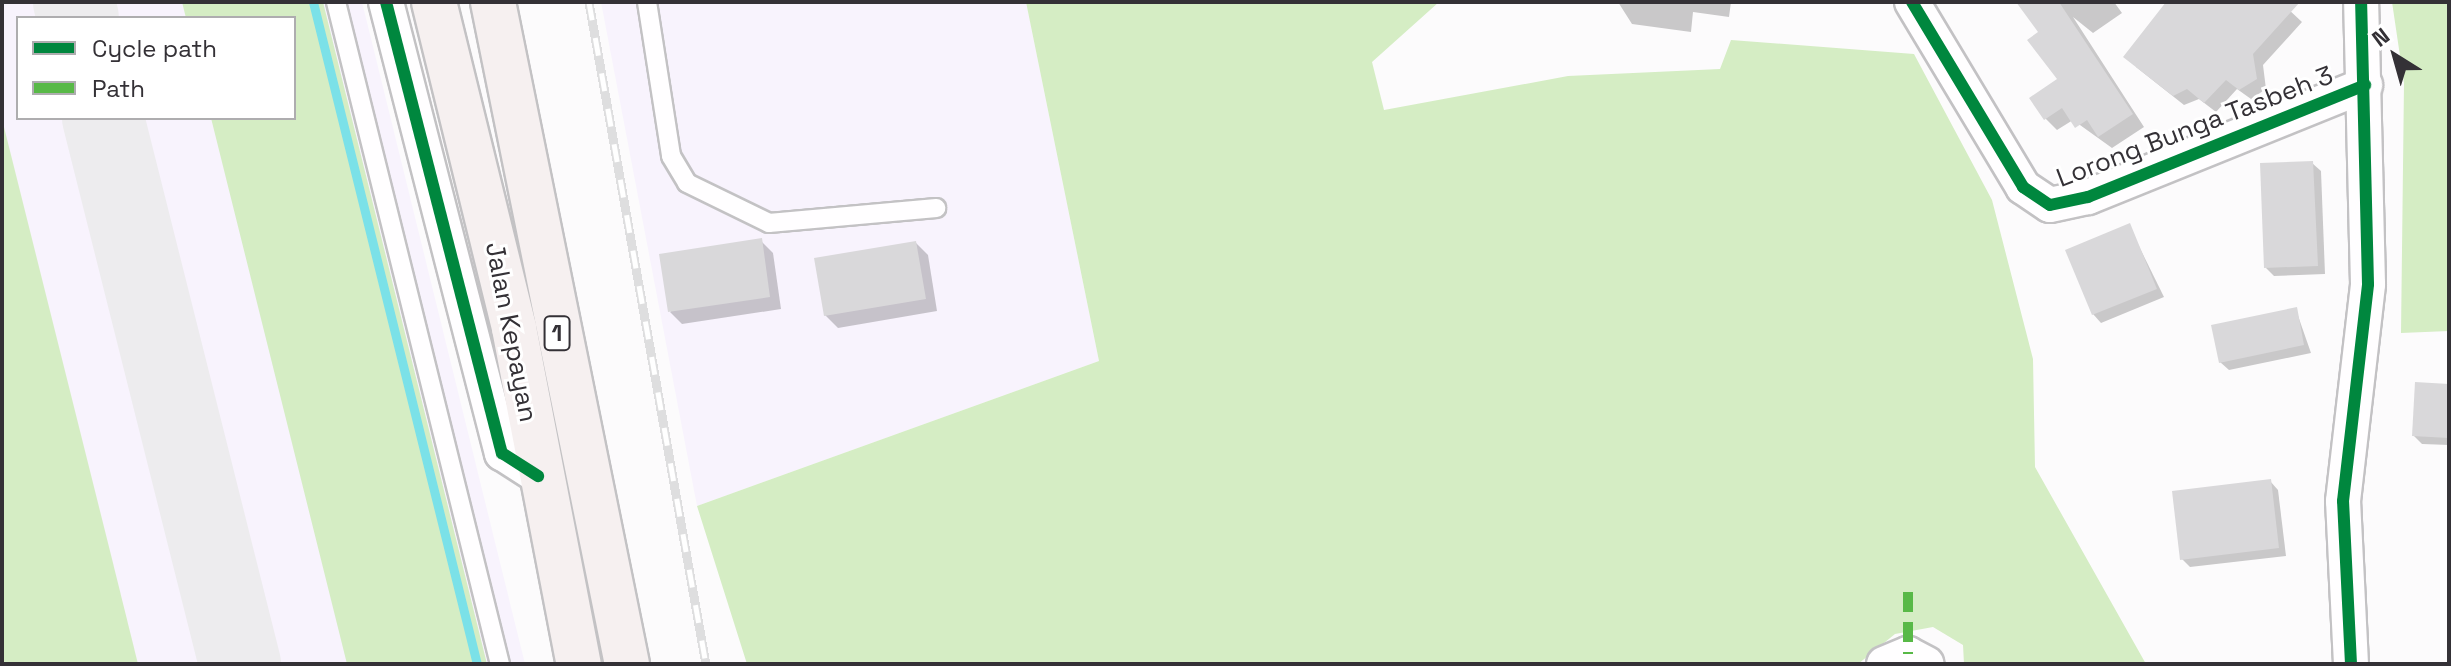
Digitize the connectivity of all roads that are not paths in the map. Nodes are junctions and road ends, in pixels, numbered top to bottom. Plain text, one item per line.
1 (336, 2) edge
2 (386, 2) edge
3 (434, 2) edge
4 (493, 2) edge
5 (647, 2) edge
6 (1912, 2) edge
7 (2361, 2) edge
8 (2365, 85) junction
9 (936, 208) dead end
10 (538, 476) junction
11 (500, 664) edge
12 (579, 664) edge
13 (627, 664) edge
14 (1884, 664) edge
15 (1927, 664) edge
16 (2351, 664) edge

1 - 11 lane
2 - 10 street
3 - 10 highway, Jalan Kepayan / 1
4 - 13 highway, Jalan Kepayan / 1
5 - 9 lane
6 - 8 street, Lorong Bunga Tasbeh 3
7 - 8 street
8 - 16 street
10 - 12 highway, Jalan Kepayan / 1
14 - 15 street

